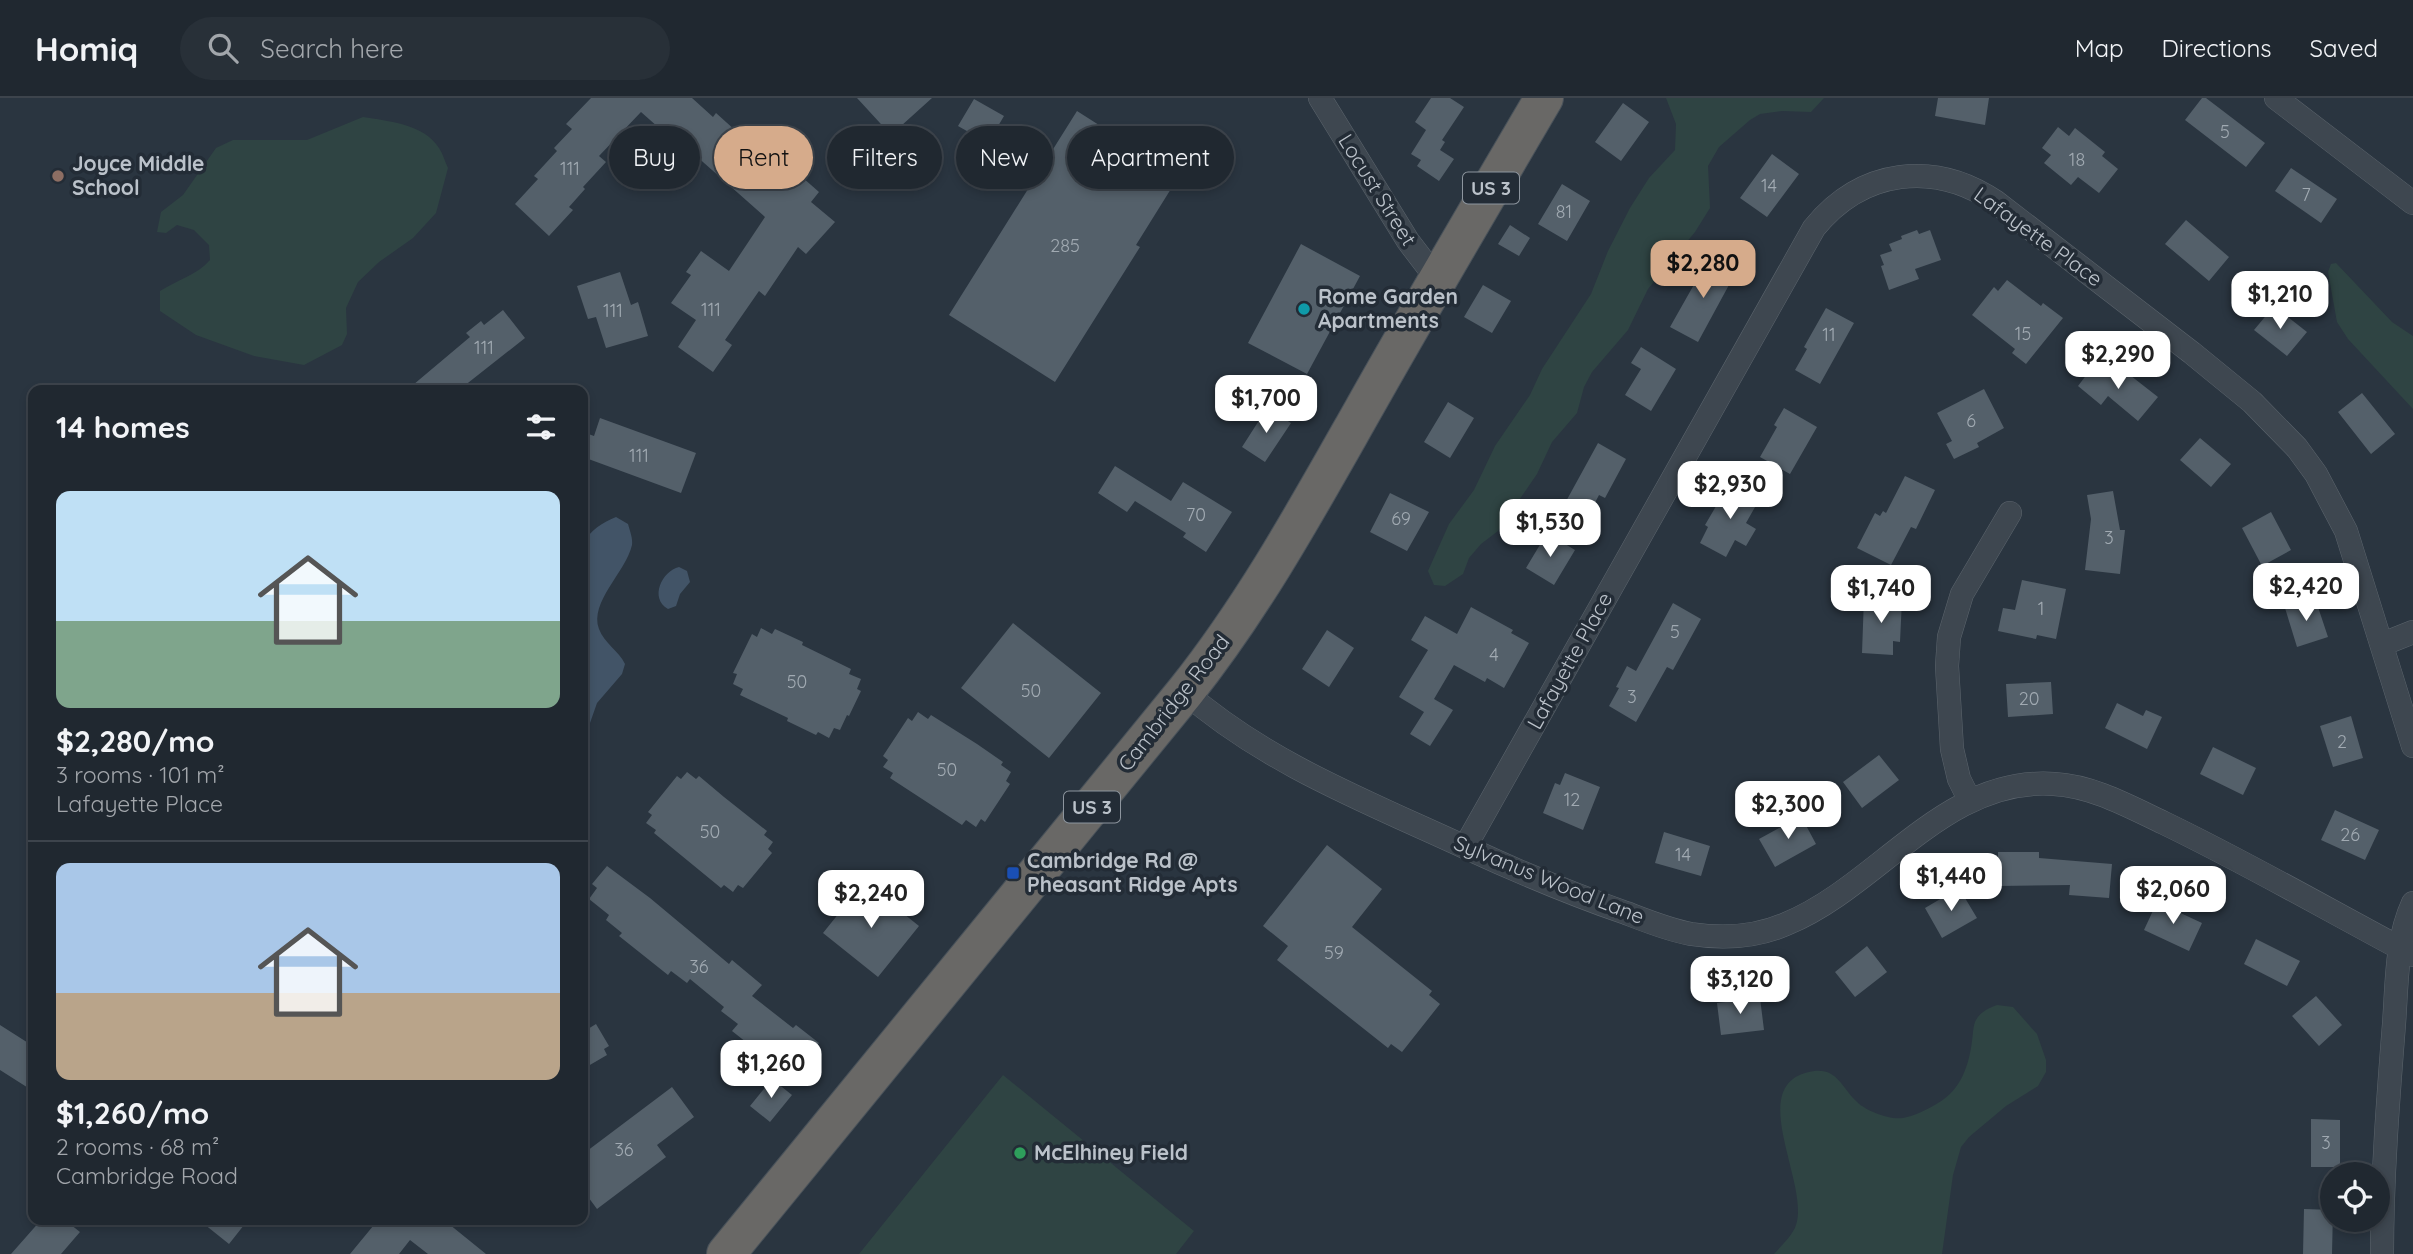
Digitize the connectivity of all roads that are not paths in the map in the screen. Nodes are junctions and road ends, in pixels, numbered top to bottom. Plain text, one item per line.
1 (1320, 98) edge
2 (1544, 98) edge
3 (2276, 98) edge
4 (2413, 203) edge
5 (1437, 279) junction
6 (2010, 513) dead end
7 (2413, 632) edge
8 (2383, 644) junction
9 (1185, 692) junction
10 (2413, 746) edge
11 (1970, 801) junction
12 (1465, 847) junction
13 (2413, 903) edge
14 (2406, 951) edge
15 (726, 1254) edge
16 (2382, 1254) edge

1 - 5 street, Locust Street
2 - 5 highway, Cambridge Road / US 3
3 - 4 street
5 - 9 highway, Cambridge Road / US 3
6 - 11 street
7 - 8 street
8 - 10 street, Lafayette Place
8 - 12 street, Lafayette Place
9 - 12 street, Sylvanus Wood Lane
9 - 15 highway, Cambridge Road / US 3
11 - 12 street, Sylvanus Wood Lane
11 - 14 street, Sylvanus Wood Lane
13 - 14 street
14 - 16 street

